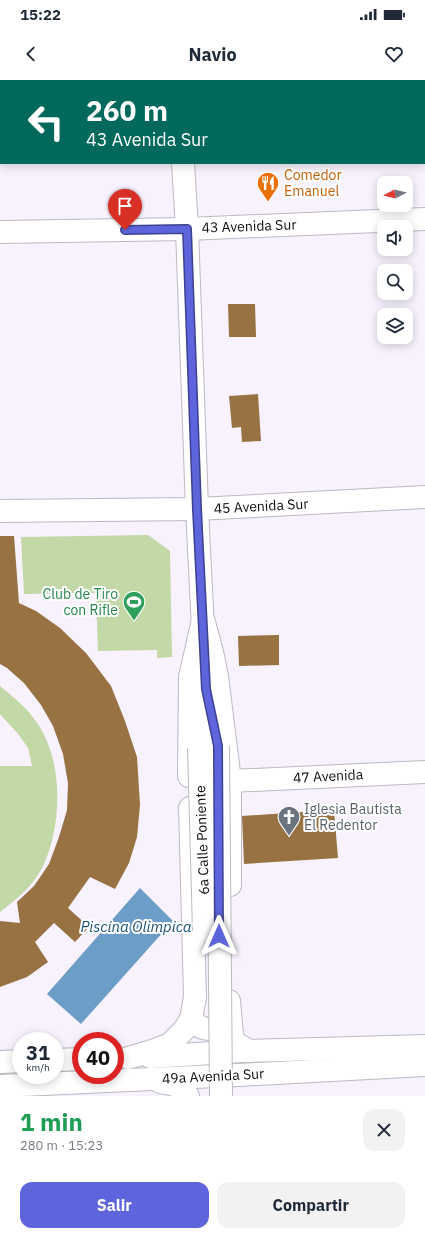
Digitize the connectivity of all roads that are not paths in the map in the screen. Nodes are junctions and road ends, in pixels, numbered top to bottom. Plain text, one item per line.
1 (183, 164) edge
2 (425, 219) edge
3 (187, 229) junction
4 (0, 232) edge
5 (425, 497) edge
6 (197, 509) junction
7 (0, 511) edge
8 (203, 620) junction
9 (425, 772) edge
10 (230, 781) junction
11 (229, 1012) junction
12 (191, 1019) junction
13 (425, 1046) edge
14 (249, 1051) junction
15 (124, 1057) edge
16 (124, 1058) edge
17 (12, 1061) edge
18 (0, 1062) edge
19 (214, 1063) junction
20 (425, 1065) edge
21 (267, 1073) junction
22 (139, 1079) junction
23 (0, 1086) edge
24 (188, 1096) edge
25 (209, 1096) edge
26 (221, 1096) edge
27 (226, 1096) edge

1 - 3 street, 6a Calle Poniente
2 - 3 street, 43 Avenida Sur
3 - 4 street, 43 Avenida Sur
3 - 6 street, 6a Calle Poniente
5 - 6 street, 45 Avenida Sur
6 - 7 street, 45 Avenida Sur
6 - 8 street, 6a Calle Poniente
8 - 10 street
8 - 12 street
8 - 19 street, 6a Calle Poniente, bridge
9 - 10 street, 47 Avenida
10 - 11 street
11 - 12 street
11 - 14 street
12 - 15 street
13 - 14 street, 49a Avenida Sur
14 - 16 street, 49a Avenida Sur
17 - 18 street
19 - 25 street
19 - 26 street, bridge
20 - 21 street, 49a Avenida Sur
21 - 22 street, 49a Avenida Sur
21 - 27 street
22 - 23 street, 49a Avenida Sur
22 - 24 street

